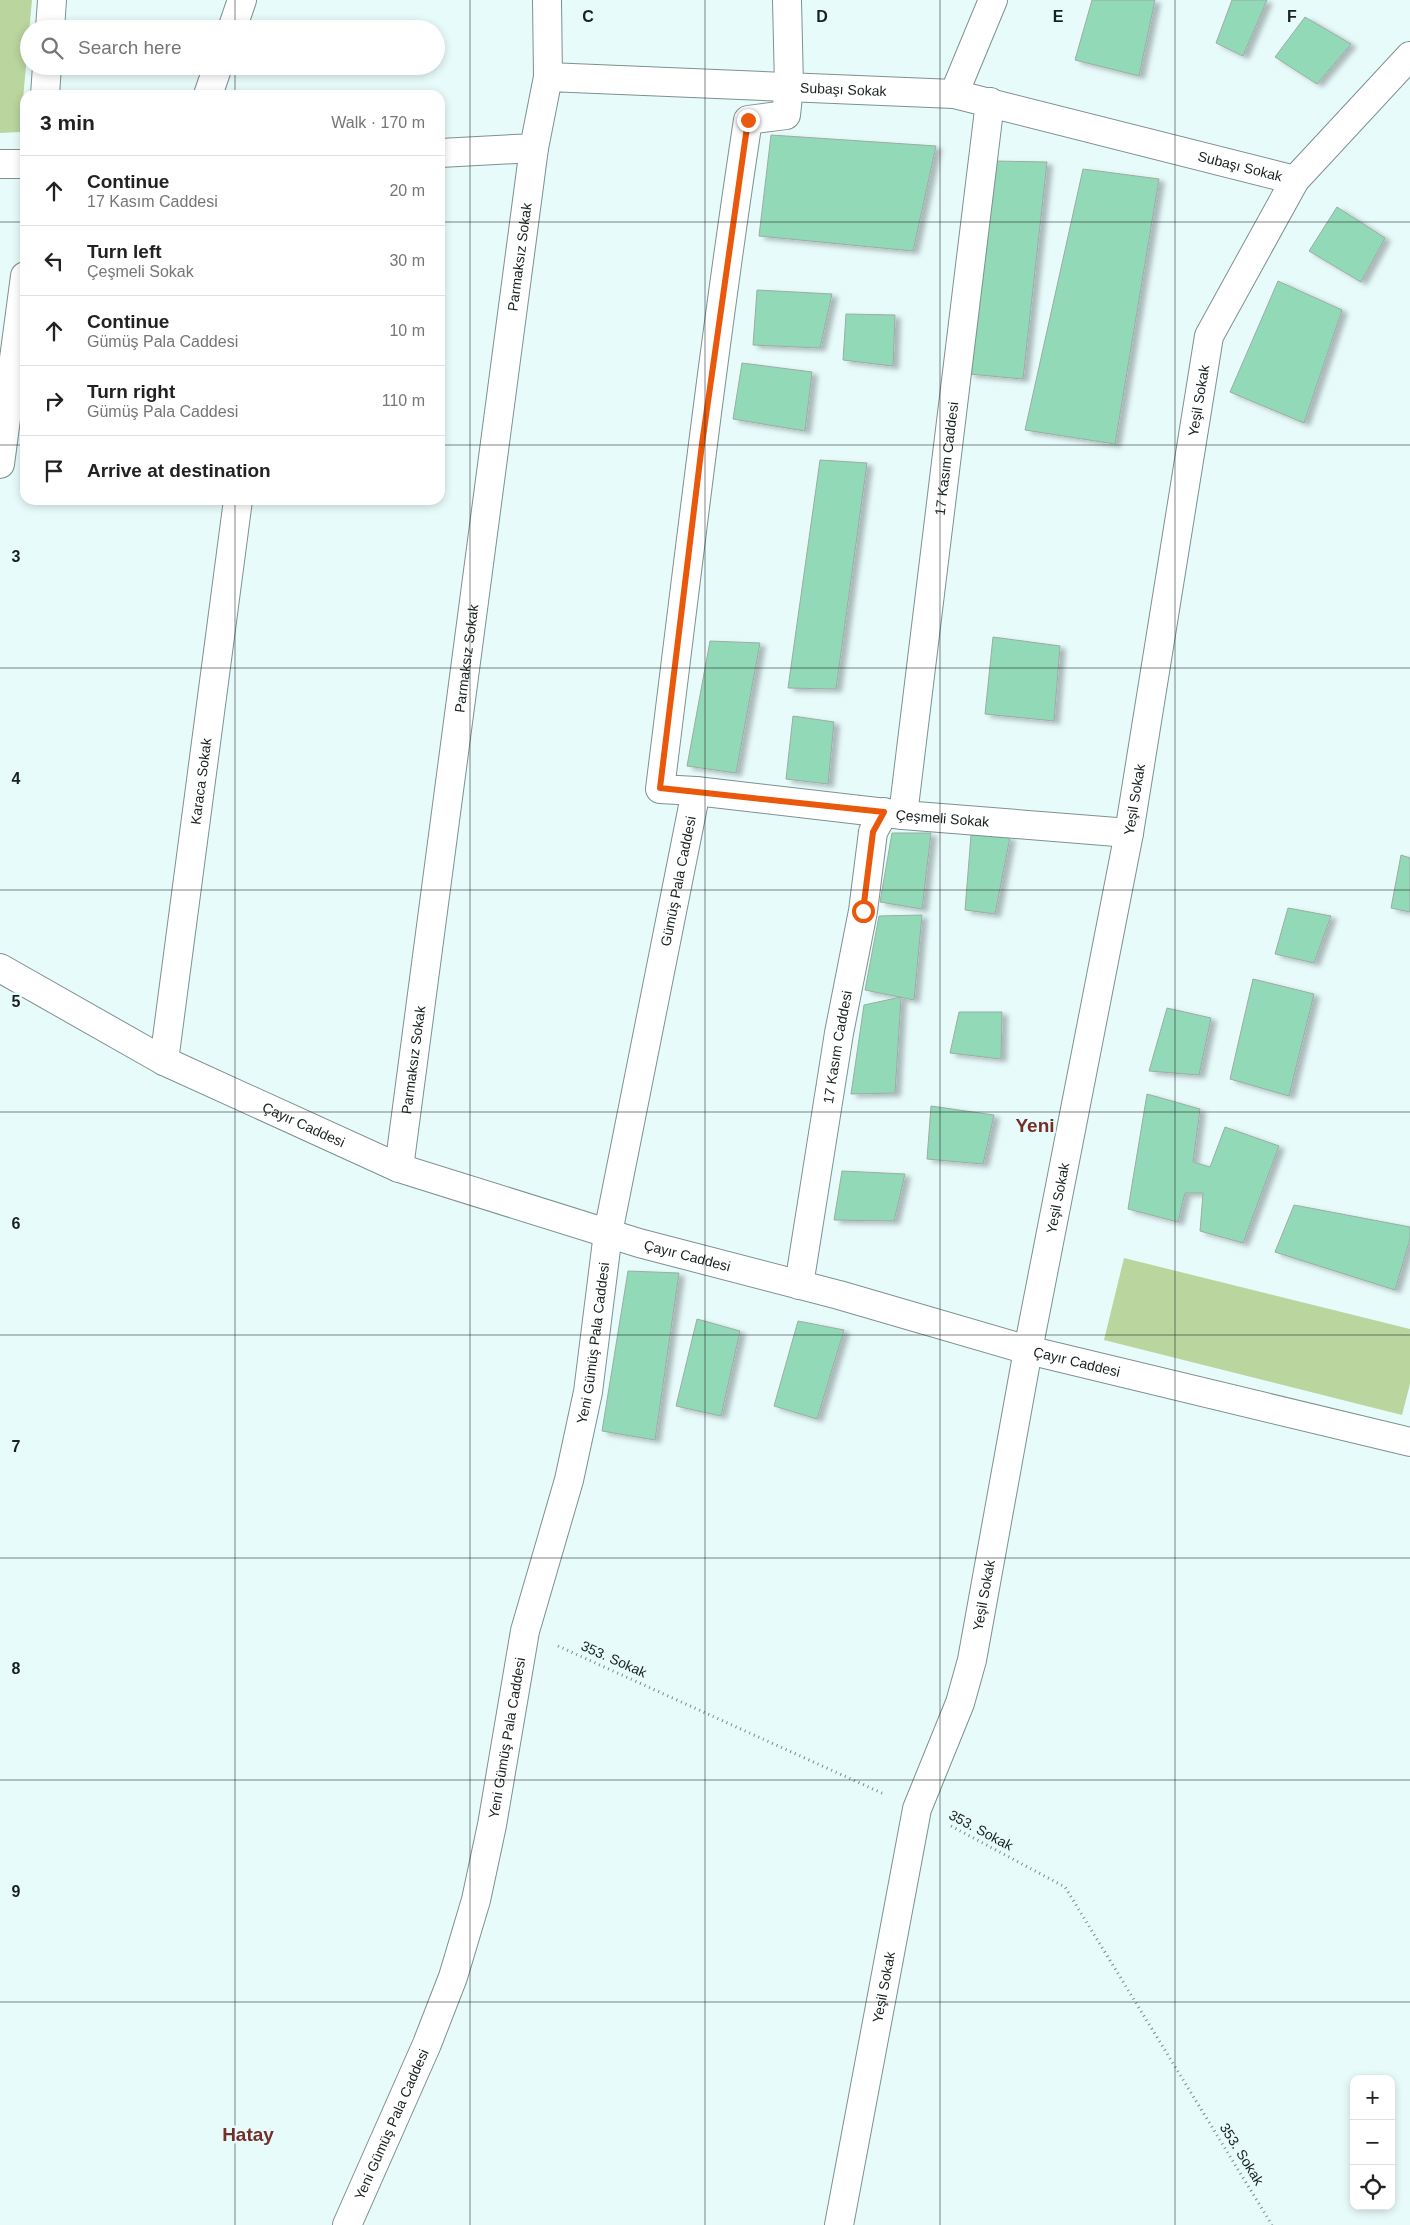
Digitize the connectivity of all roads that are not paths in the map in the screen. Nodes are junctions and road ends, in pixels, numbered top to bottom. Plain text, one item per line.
1 (52, 0) edge
2 (242, 0) edge
3 (547, 0) edge
4 (787, 0) edge
5 (993, 0) edge
6 (51, 20) edge
7 (235, 20) edge
8 (1410, 56) edge
9 (46, 75) edge
10 (215, 75) edge
11 (548, 77) junction
12 (789, 86) junction
13 (45, 90) edge
14 (210, 90) edge
15 (954, 94) junction
16 (990, 102) junction
17 (534, 148) junction
18 (445, 153) edge
19 (0, 164) edge
20 (20, 164) edge
21 (1296, 180) junction
22 (20, 314) edge
23 (0, 464) edge
24 (237, 505) edge
25 (696, 791) junction
26 (894, 814) junction
27 (1129, 833) junction
28 (0, 968) edge
29 (164, 1061) junction
30 (399, 1168) junction
31 (608, 1233) junction
32 (799, 1285) junction
33 (1028, 1350) junction
34 (1410, 1442) edge
35 (347, 2225) edge
36 (839, 2225) edge

1 - 6 street
2 - 7 street
3 - 11 street
4 - 12 street
5 - 15 street
8 - 21 street, Yeşil Sokak
9 - 13 street
10 - 14 street
11 - 12 street, Subaşı Sokak
11 - 17 street
12 - 15 street, Subaşı Sokak
12 - 25 street
15 - 16 street, Subaşı Sokak
16 - 21 street, Subaşı Sokak
16 - 26 street, 17 Kasım Caddesi
17 - 18 street
17 - 30 street, Parmaksız Sokak
19 - 20 street
21 - 27 street, Yeşil Sokak
22 - 23 street
24 - 29 street, Karaca Sokak
25 - 26 street, Çeşmeli Sokak
25 - 31 street, Gümüş Pala Caddesi
26 - 27 street, Çeşmeli Sokak
26 - 32 street, 17 Kasım Caddesi
27 - 33 street, Yeşil Sokak
28 - 29 street, Çayır Caddesi
29 - 30 street, Çayır Caddesi
30 - 31 street, Çayır Caddesi
31 - 32 street, Çayır Caddesi
31 - 35 street, Yeni Gümüş Pala Caddesi
32 - 33 street, Çayır Caddesi
33 - 34 street, Çayır Caddesi
33 - 36 street, Yeşil Sokak

